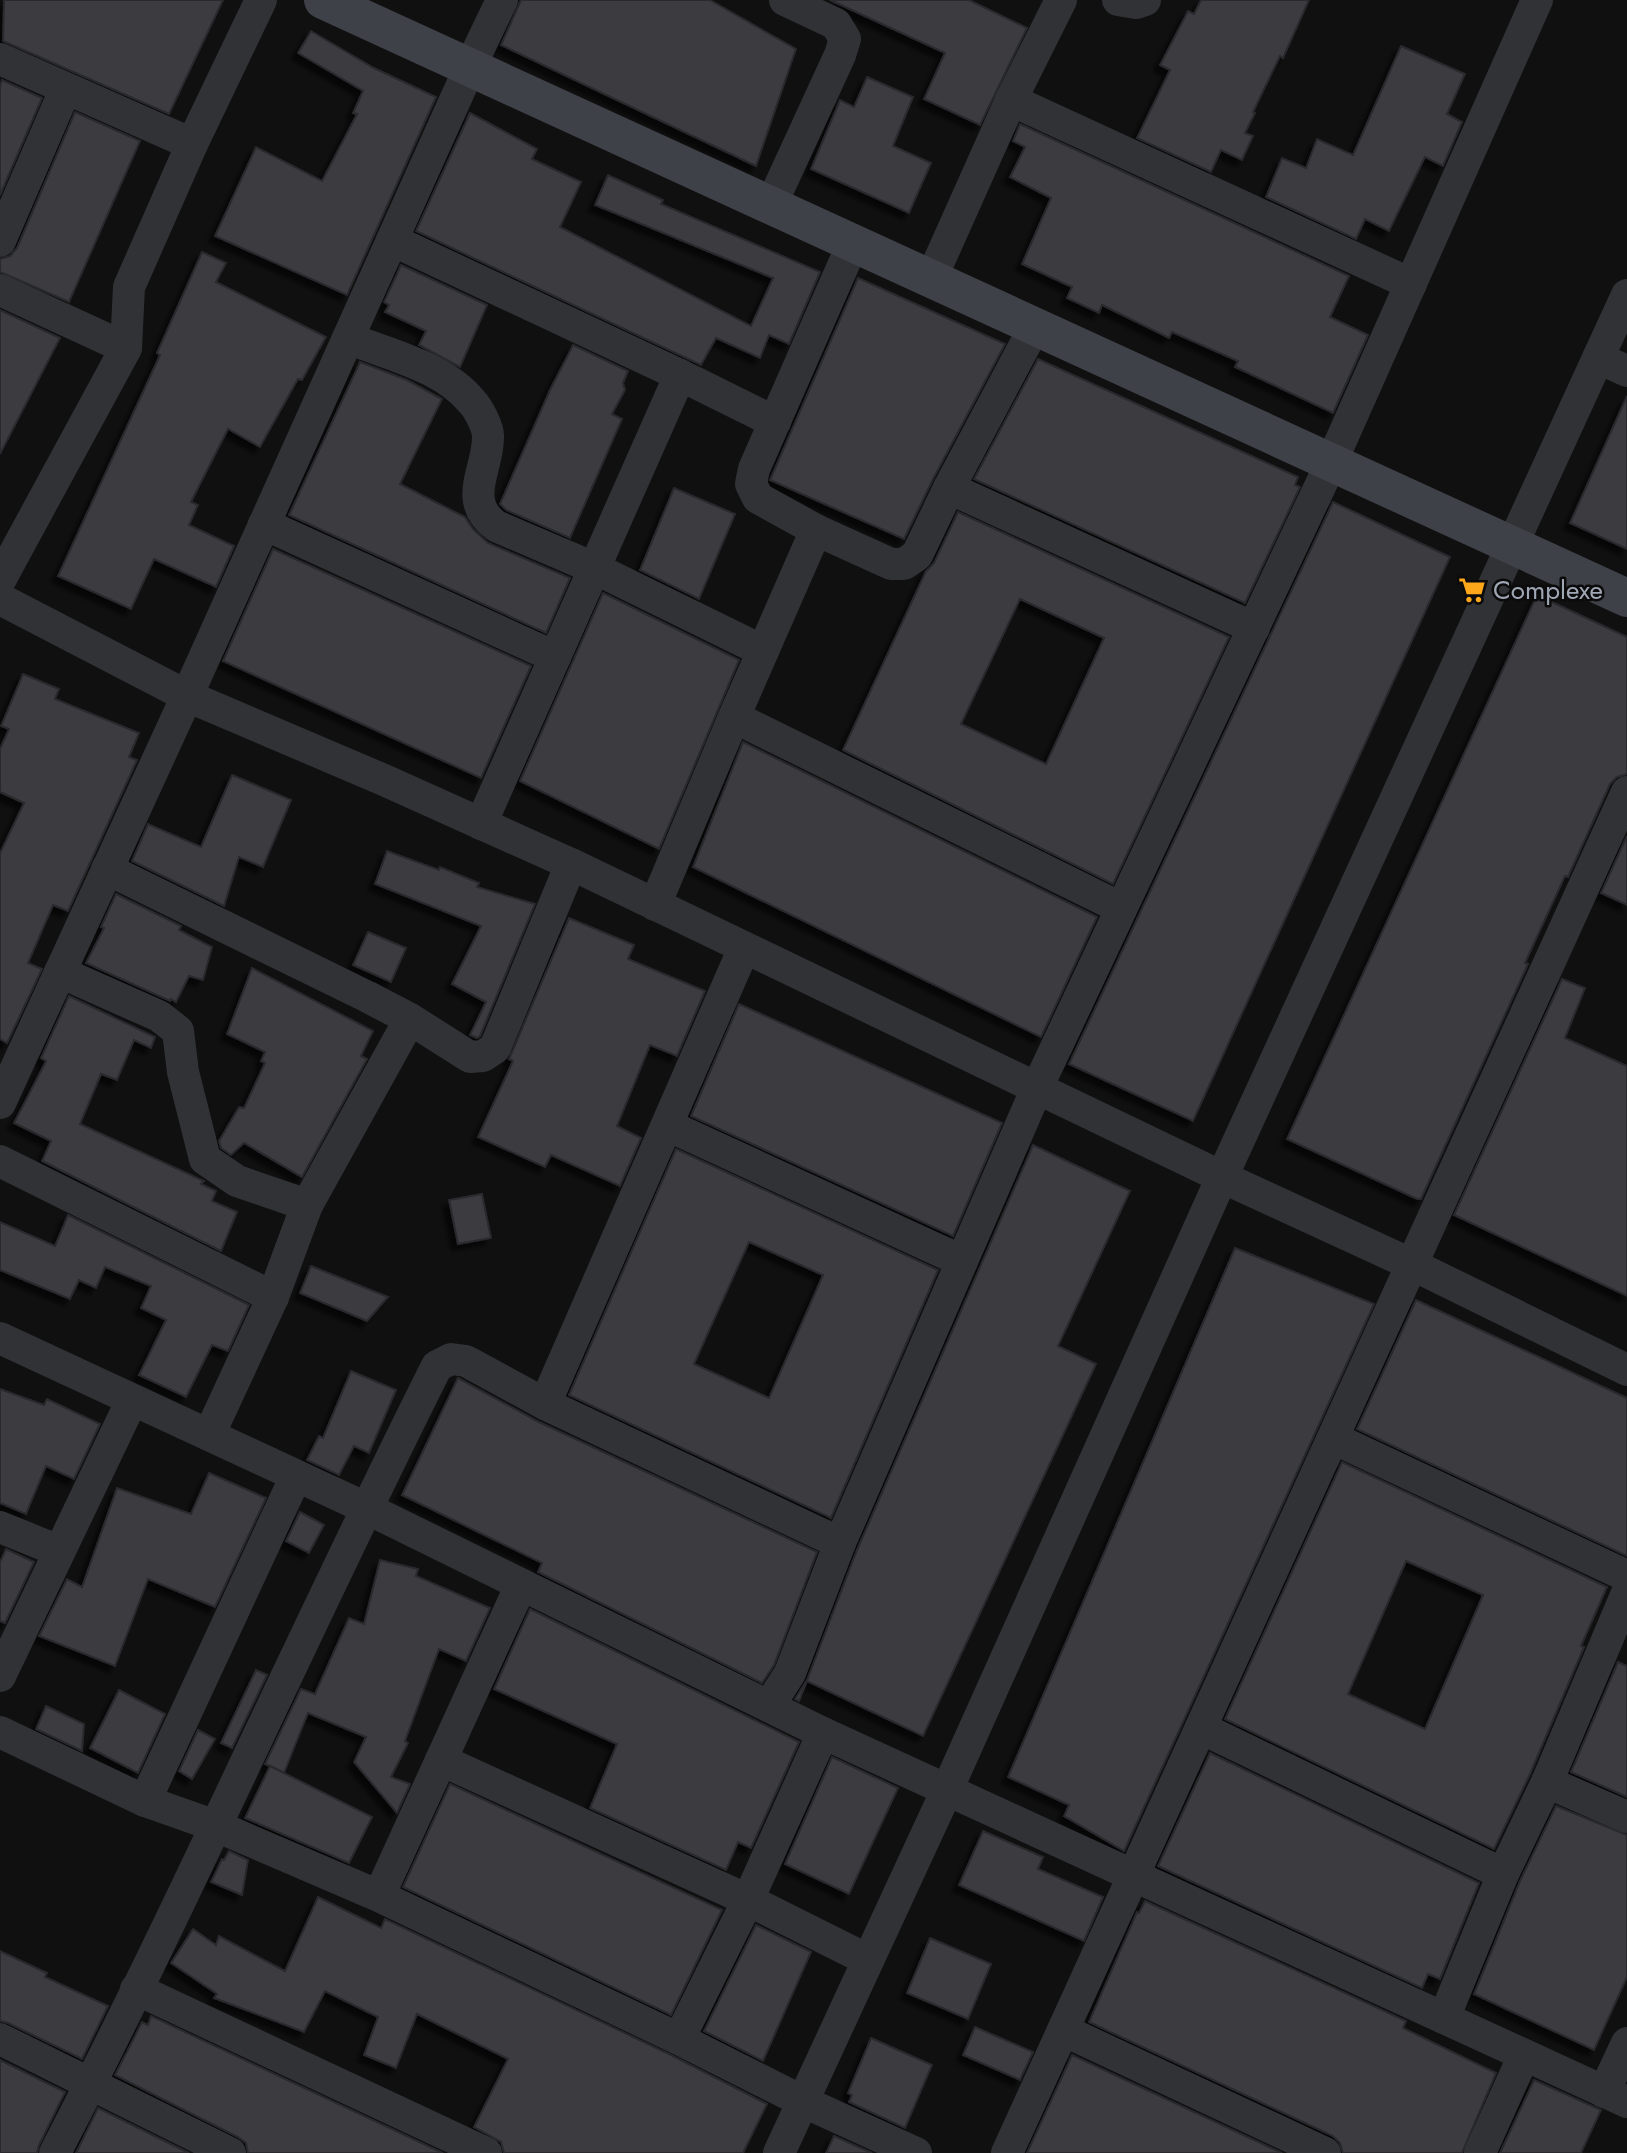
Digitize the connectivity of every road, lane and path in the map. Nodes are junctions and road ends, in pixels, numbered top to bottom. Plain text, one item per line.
1 (261, 0) edge
2 (323, 0) edge
3 (502, 0) edge
4 (785, 0) edge
5 (1061, 0) edge
6 (1118, 0) edge
7 (1145, 0) edge
8 (1537, 0) edge
9 (0, 59) edge
10 (470, 67) junction
11 (65, 90) junction
12 (1011, 100) junction
13 (192, 144) junction
14 (771, 205) junction
15 (392, 240) junction
16 (0, 241) edge
17 (853, 243) junction
18 (930, 279) junction
19 (1411, 284) junction
20 (0, 290) edge
21 (1627, 295) edge
22 (1035, 326) junction
23 (348, 338) junction
24 (126, 348) junction
25 (1598, 358) junction
26 (1627, 371) edge
27 (680, 375) junction
28 (775, 422) junction
29 (1331, 463) junction
30 (949, 488) junction
31 (264, 524) junction
32 (816, 530) junction
33 (1511, 547) junction
34 (594, 569) junction
35 (0, 580) edge
36 (1627, 598) edge
37 (0, 600) edge
38 (1254, 628) junction
39 (763, 651) junction
40 (555, 657) junction
41 (187, 696) junction
42 (734, 717) junction
43 (1624, 805) edge
44 (481, 824) junction
45 (571, 864) junction
46 (107, 869) junction
47 (655, 905) junction
48 (1121, 908) junction
49 (744, 948) junction
50 (60, 972) junction
51 (410, 1019) junction
52 (1037, 1088) junction
53 (0, 1103) edge
54 (667, 1125) junction
55 (0, 1161) edge
56 (1222, 1177) junction
57 (307, 1205) junction
58 (962, 1261) junction
59 (1413, 1265) junction
60 (273, 1297) junction
61 (0, 1338) edge
62 (1627, 1370) edge
63 (132, 1400) junction
64 (545, 1404) junction
65 (209, 1435) junction
66 (1333, 1438) junction
67 (296, 1476) junction
68 (366, 1508) junction
69 (0, 1527) edge
70 (840, 1543) junction
71 (59, 1551) junction
72 (1627, 1576) edge
73 (521, 1585) junction
74 (1627, 1593) edge
75 (0, 1676) edge
76 (769, 1706) junction
77 (1201, 1728) junction
78 (0, 1732) edge
79 (823, 1733) junction
80 (441, 1760) junction
81 (1547, 1782) junction
82 (947, 1790) junction
83 (145, 1801) junction
84 (1627, 1816) edge
85 (216, 1826) junction
86 (1503, 1874) junction
87 (1133, 1875) junction
88 (379, 1896) junction
89 (748, 1900) junction
90 (868, 1961) junction
91 (136, 1989) junction
92 (1444, 2018) junction
93 (1063, 2030) junction
94 (0, 2039) edge
95 (679, 2039) junction
96 (1627, 2043) edge
97 (1524, 2055) junction
98 (90, 2086) junction
99 (1616, 2097) edge
100 (804, 2102) junction
101 (55, 2153) edge
102 (230, 2153) edge
103 (486, 2153) edge
104 (779, 2153) edge
105 (916, 2153) edge
106 (1007, 2153) edge
107 (1325, 2153) edge
108 (1480, 2153) edge

1 - 13 street
2 - 10 street
3 - 10 street
4 - 14 street
5 - 12 street
6 - 7 street
8 - 19 street
9 - 11 street
10 - 14 street
10 - 15 street
11 - 13 street
11 - 16 street
12 - 18 street
12 - 19 street
13 - 24 street
14 - 17 street
15 - 23 street
15 - 27 street
17 - 18 street
17 - 28 street
18 - 22 street
19 - 29 street
20 - 24 street
21 - 25 street
22 - 29 street
22 - 30 street
23 - 31 street
23 - 34 street
24 - 35 street
25 - 26 street
25 - 33 street
27 - 28 street
27 - 34 street
28 - 32 street
29 - 33 street
29 - 38 street
30 - 32 street
30 - 38 street
31 - 40 street
31 - 41 street
32 - 39 street
33 - 36 street
33 - 56 street
34 - 39 street
34 - 40 street
37 - 41 street
38 - 48 street
39 - 42 street
40 - 44 street
41 - 44 street
41 - 46 street
42 - 47 street
42 - 48 street
43 - 59 street
44 - 45 street
45 - 47 street
45 - 51 street
46 - 50 street
46 - 51 street
47 - 49 street
48 - 52 street
49 - 52 street
49 - 54 street
50 - 53 street
50 - 57 street
51 - 57 street
52 - 56 street
52 - 58 street
54 - 58 street
54 - 64 street
55 - 60 street
56 - 59 street
56 - 82 street
57 - 60 street
58 - 70 street
59 - 62 street
59 - 66 street
60 - 65 street
61 - 63 street
63 - 65 street
63 - 71 street
64 - 68 street
64 - 70 street
65 - 67 street
66 - 72 street
66 - 77 street
67 - 68 street
67 - 83 street
68 - 73 street
68 - 85 street
69 - 71 street
70 - 76 street
71 - 75 street
73 - 76 street
73 - 80 street
74 - 81 street
76 - 79 street
77 - 86 street
77 - 87 street
78 - 83 street
79 - 82 street
79 - 89 street
80 - 88 street
80 - 89 street
81 - 84 street
81 - 86 street
82 - 87 street
82 - 90 street
83 - 85 street
85 - 88 street
85 - 91 street
86 - 92 street
87 - 92 street
87 - 93 street
88 - 95 street
89 - 90 street
89 - 95 street
90 - 100 street
91 - 98 street
91 - 103 street
92 - 97 street
93 - 106 street
93 - 107 street
94 - 98 street
95 - 100 street
96 - 99 street
97 - 99 street
97 - 108 street
98 - 101 street
98 - 102 street
100 - 104 street
100 - 105 street

